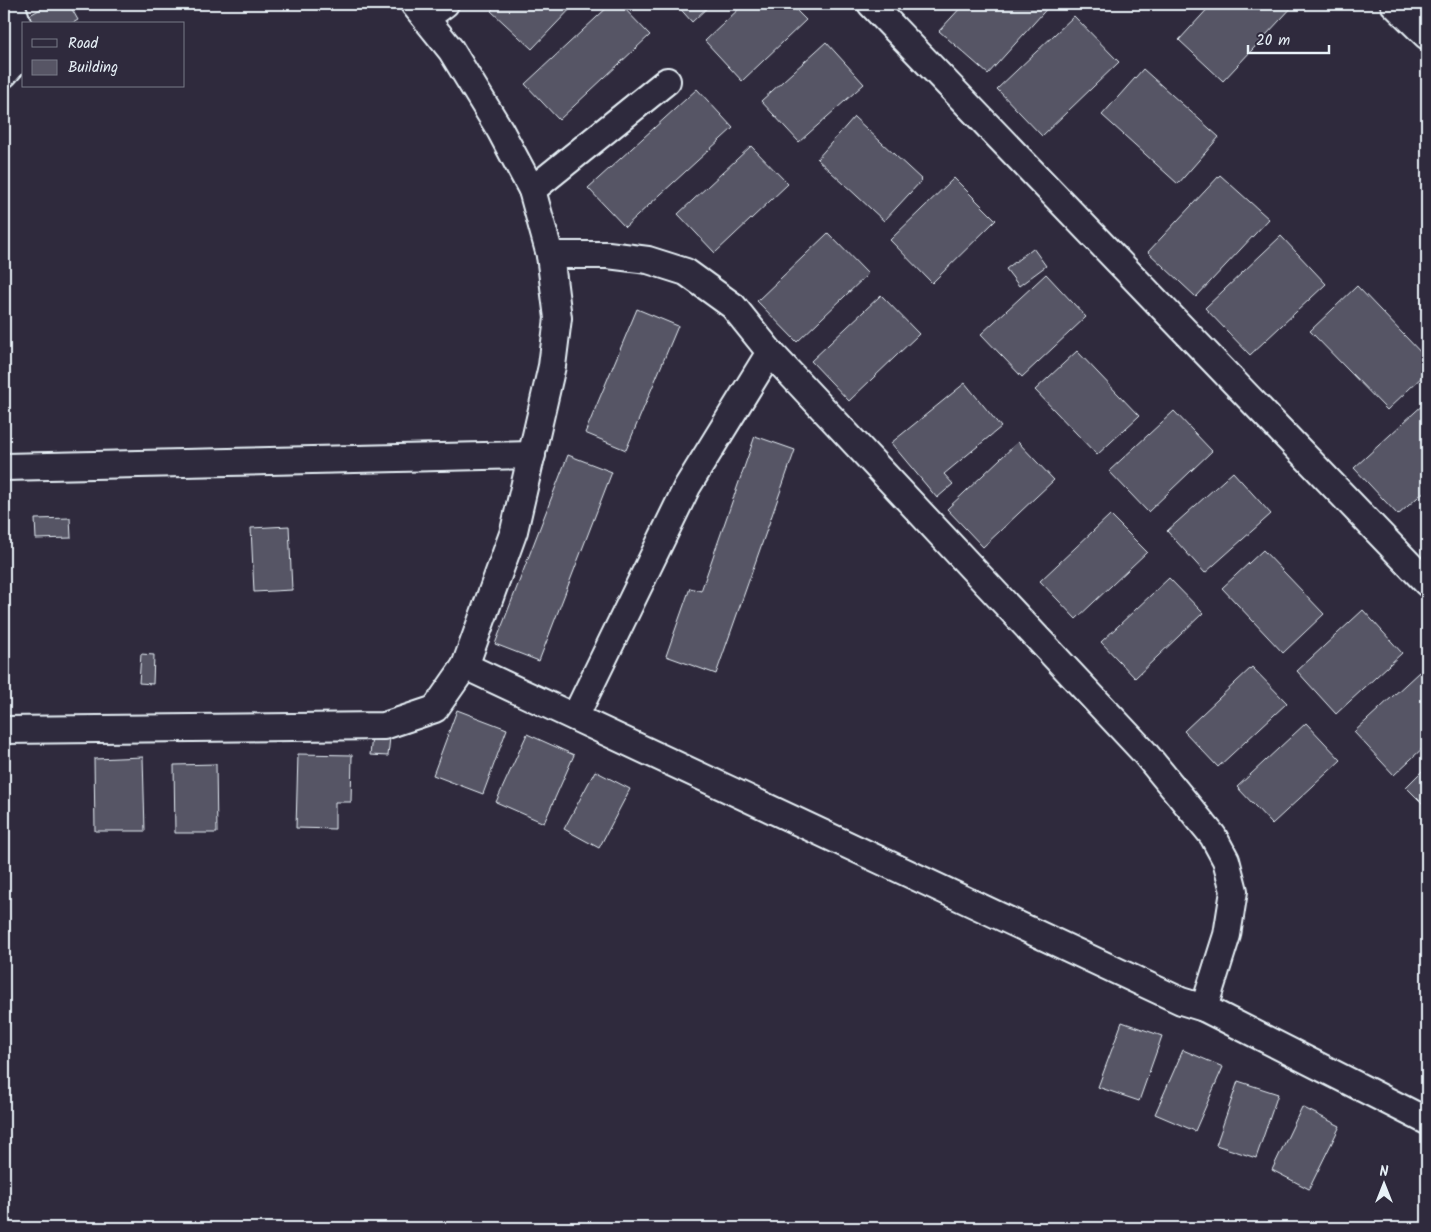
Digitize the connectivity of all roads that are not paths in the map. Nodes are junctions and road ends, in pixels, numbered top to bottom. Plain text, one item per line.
1 (11, 4) edge
2 (872, 4) edge
3 (1394, 4) edge
4 (429, 8) edge
5 (1427, 36) edge
6 (4, 74) edge
7 (667, 81) dead end
8 (532, 190) junction
9 (550, 255) junction
10 (770, 352) junction
11 (532, 455) junction
12 (4, 467) edge
13 (1427, 583) edge
14 (465, 666) junction
15 (575, 717) junction
16 (4, 730) edge
17 (1204, 1008) junction
18 (1427, 1121) edge

1 - 6 lane
2 - 13 lane
3 - 5 lane
4 - 8 lane
7 - 8 lane
8 - 9 lane
9 - 10 lane
9 - 11 lane
10 - 15 lane
10 - 17 lane
11 - 12 lane
11 - 14 lane
14 - 15 lane
14 - 16 lane
15 - 17 lane
17 - 18 lane

